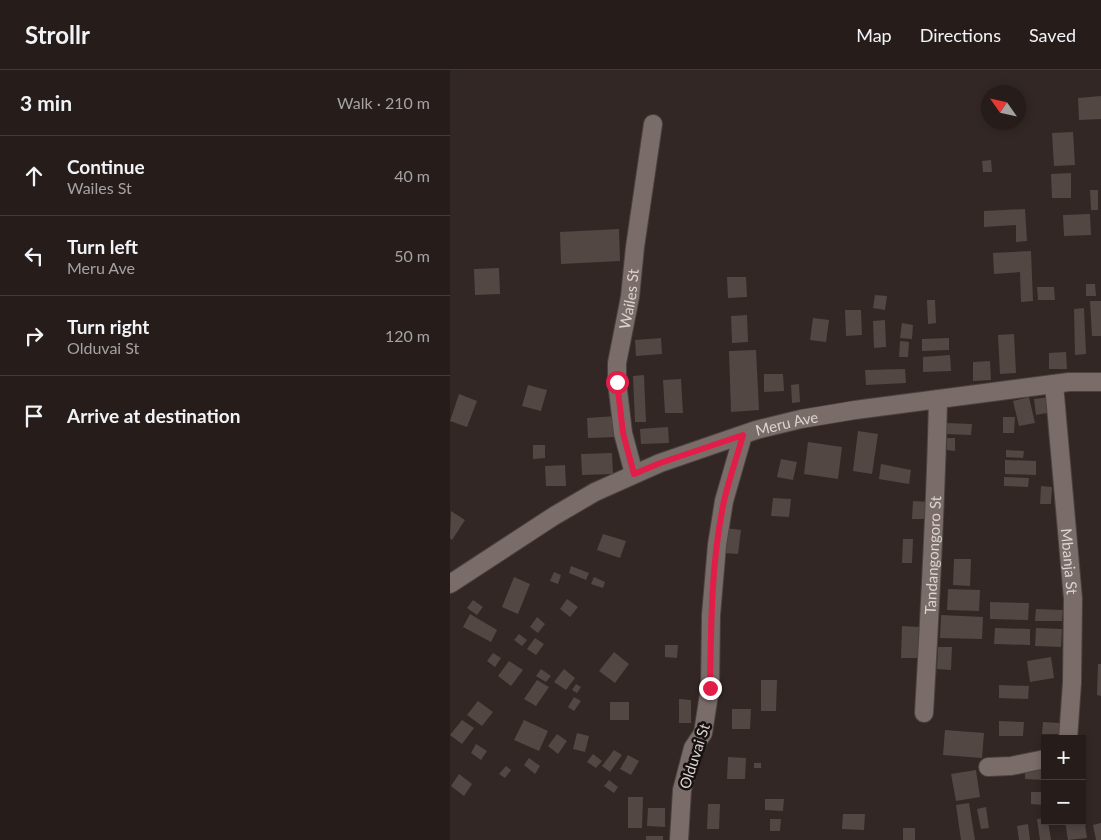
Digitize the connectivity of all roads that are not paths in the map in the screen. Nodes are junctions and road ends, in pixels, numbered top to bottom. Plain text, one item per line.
1 (653, 124) dead end
2 (1101, 382) edge
3 (1054, 384) junction
4 (938, 399) junction
5 (743, 435) junction
6 (634, 474) junction
7 (450, 584) edge
8 (924, 713) dead end
9 (1068, 735) edge
10 (1041, 760) edge
11 (988, 767) dead end
12 (679, 840) edge

1 - 6 street, Wailes St
2 - 3 street, Meru Ave
3 - 4 street, Meru Ave
3 - 9 street, Mbanja St
4 - 5 street, Meru Ave
4 - 8 street, Tandangongoro St
5 - 6 street, Meru Ave
5 - 12 street, Olduvai St
6 - 7 street, Meru Ave
10 - 11 street

